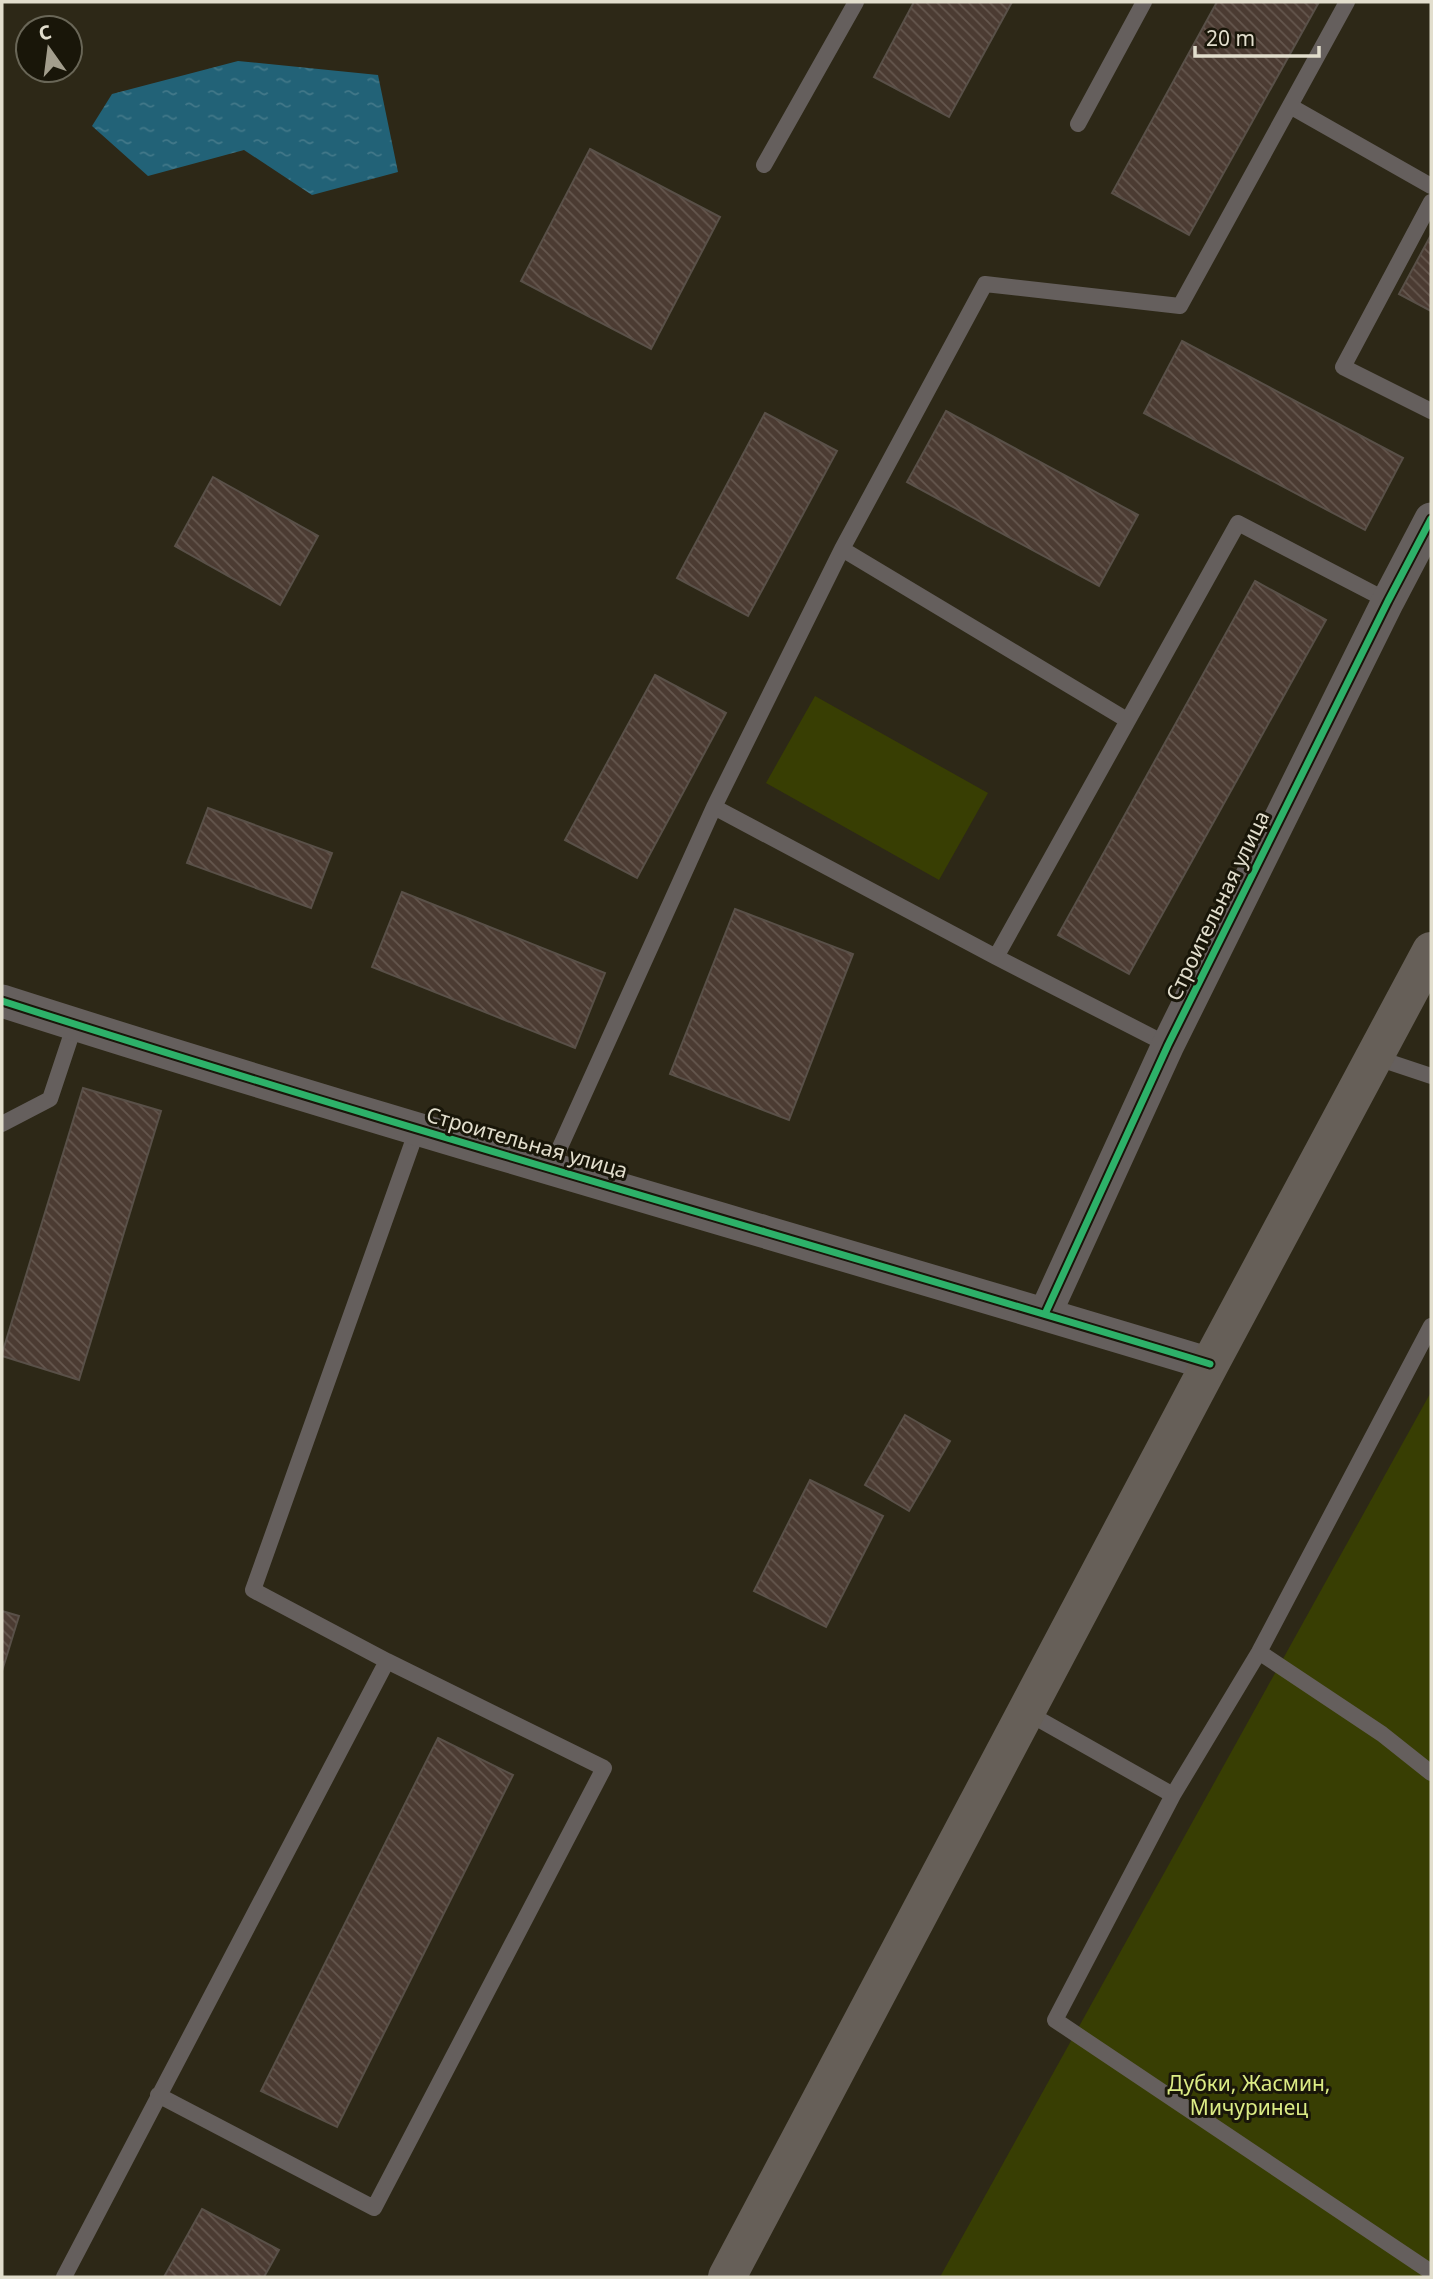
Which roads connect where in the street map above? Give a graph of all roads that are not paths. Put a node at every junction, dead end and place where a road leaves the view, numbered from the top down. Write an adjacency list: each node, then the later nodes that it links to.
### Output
1 (856, 2): 6 (lane)
2 (1144, 2): 5 (lane)
3 (1347, 2): 4 (lane)
4 (1290, 106): 7 (lane); 11 (lane)
5 (1077, 124)
6 (764, 165)
7 (1431, 186)
8 (1431, 202): 9 (lane)
9 (1431, 411)
10 (1431, 519): 12 (street, Строительная улица)
11 (842, 549): 13 (lane); 14 (lane)
12 (1388, 601): 13 (lane); 19 (street, Строительная улица)
13 (1127, 720): 16 (lane)
14 (714, 807): 16 (lane); 24 (lane)
15 (1431, 951): 20 (main road)
16 (996, 957): 19 (lane)
17 (2, 1001): 18 (street, Строительная улица)
18 (75, 1024): 22 (lane); 23 (street, Строительная улица)
19 (1168, 1045): 25 (street, Строительная улица)
20 (1374, 1057): 21 (lane); 27 (main road)
21 (1431, 1076)
22 (2, 1124)
23 (417, 1130): 24 (street, Строительная улица); 29 (lane)
24 (551, 1167): 25 (street, Строительная улица)
25 (1045, 1314): 27 (street, Строительная улица)
26 (1431, 1326): 28 (lane)
27 (1210, 1364): 30 (main road)
28 (1259, 1652): 31 (lane); 32 (lane)
29 (387, 1661): 33 (lane); 33 (lane)
30 (1025, 1711): 32 (lane); 36 (main road)
31 (1431, 1773)
32 (1173, 1795): 34 (lane)
33 (158, 2095): 35 (lane)
34 (1431, 2272)
35 (64, 2277)
36 (727, 2277)

